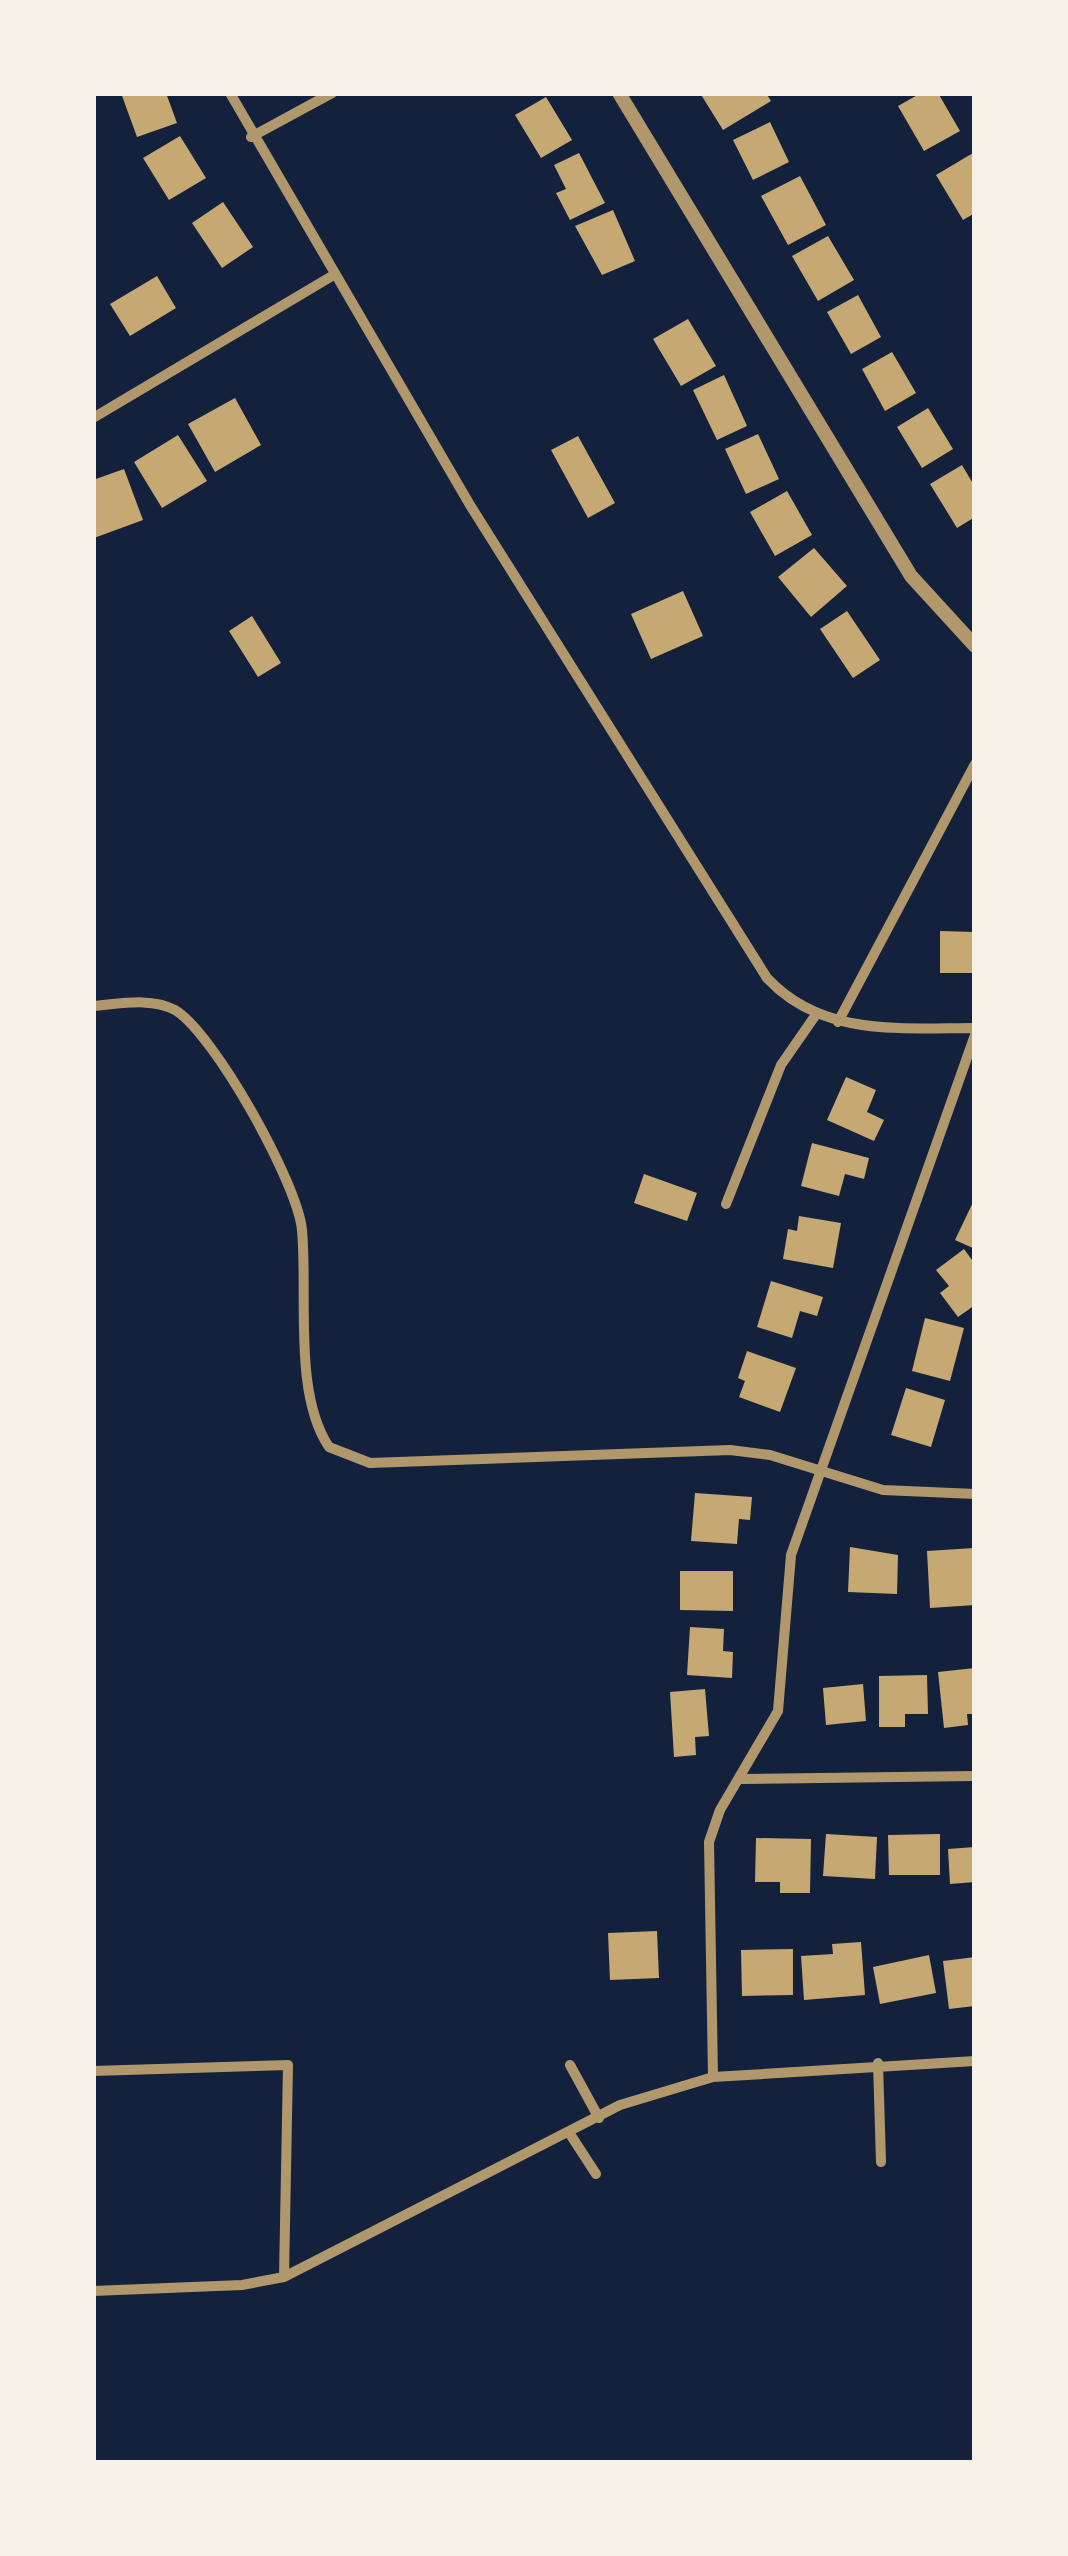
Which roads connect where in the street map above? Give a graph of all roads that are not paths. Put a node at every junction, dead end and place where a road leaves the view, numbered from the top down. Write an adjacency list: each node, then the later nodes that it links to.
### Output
1 (230, 93): 4 (street)
2 (332, 93): 4 (street)
3 (619, 93): 7 (street)
4 (251, 137): 5 (street)
5 (332, 276): 6 (street); 10 (street)
6 (93, 418)
7 (975, 646)
8 (975, 764): 11 (street)
9 (93, 1006): 14 (street)
10 (815, 1016): 11 (street); 13 (street)
11 (838, 1022): 12 (street)
12 (975, 1032): 14 (street)
13 (726, 1204)
14 (820, 1472): 15 (street); 17 (street)
15 (975, 1494)
16 (975, 1776): 17 (street)
17 (740, 1779): 22 (street)
18 (975, 2061): 19 (street)
19 (878, 2063): 22 (street); 25 (street)
20 (570, 2066): 23 (street)
21 (93, 2071): 27 (street)
22 (713, 2077): 23 (street)
23 (599, 2118): 24 (street)
24 (570, 2134): 26 (street); 27 (street)
25 (881, 2162)
26 (596, 2174)
27 (284, 2277): 28 (street)
28 (93, 2290)

